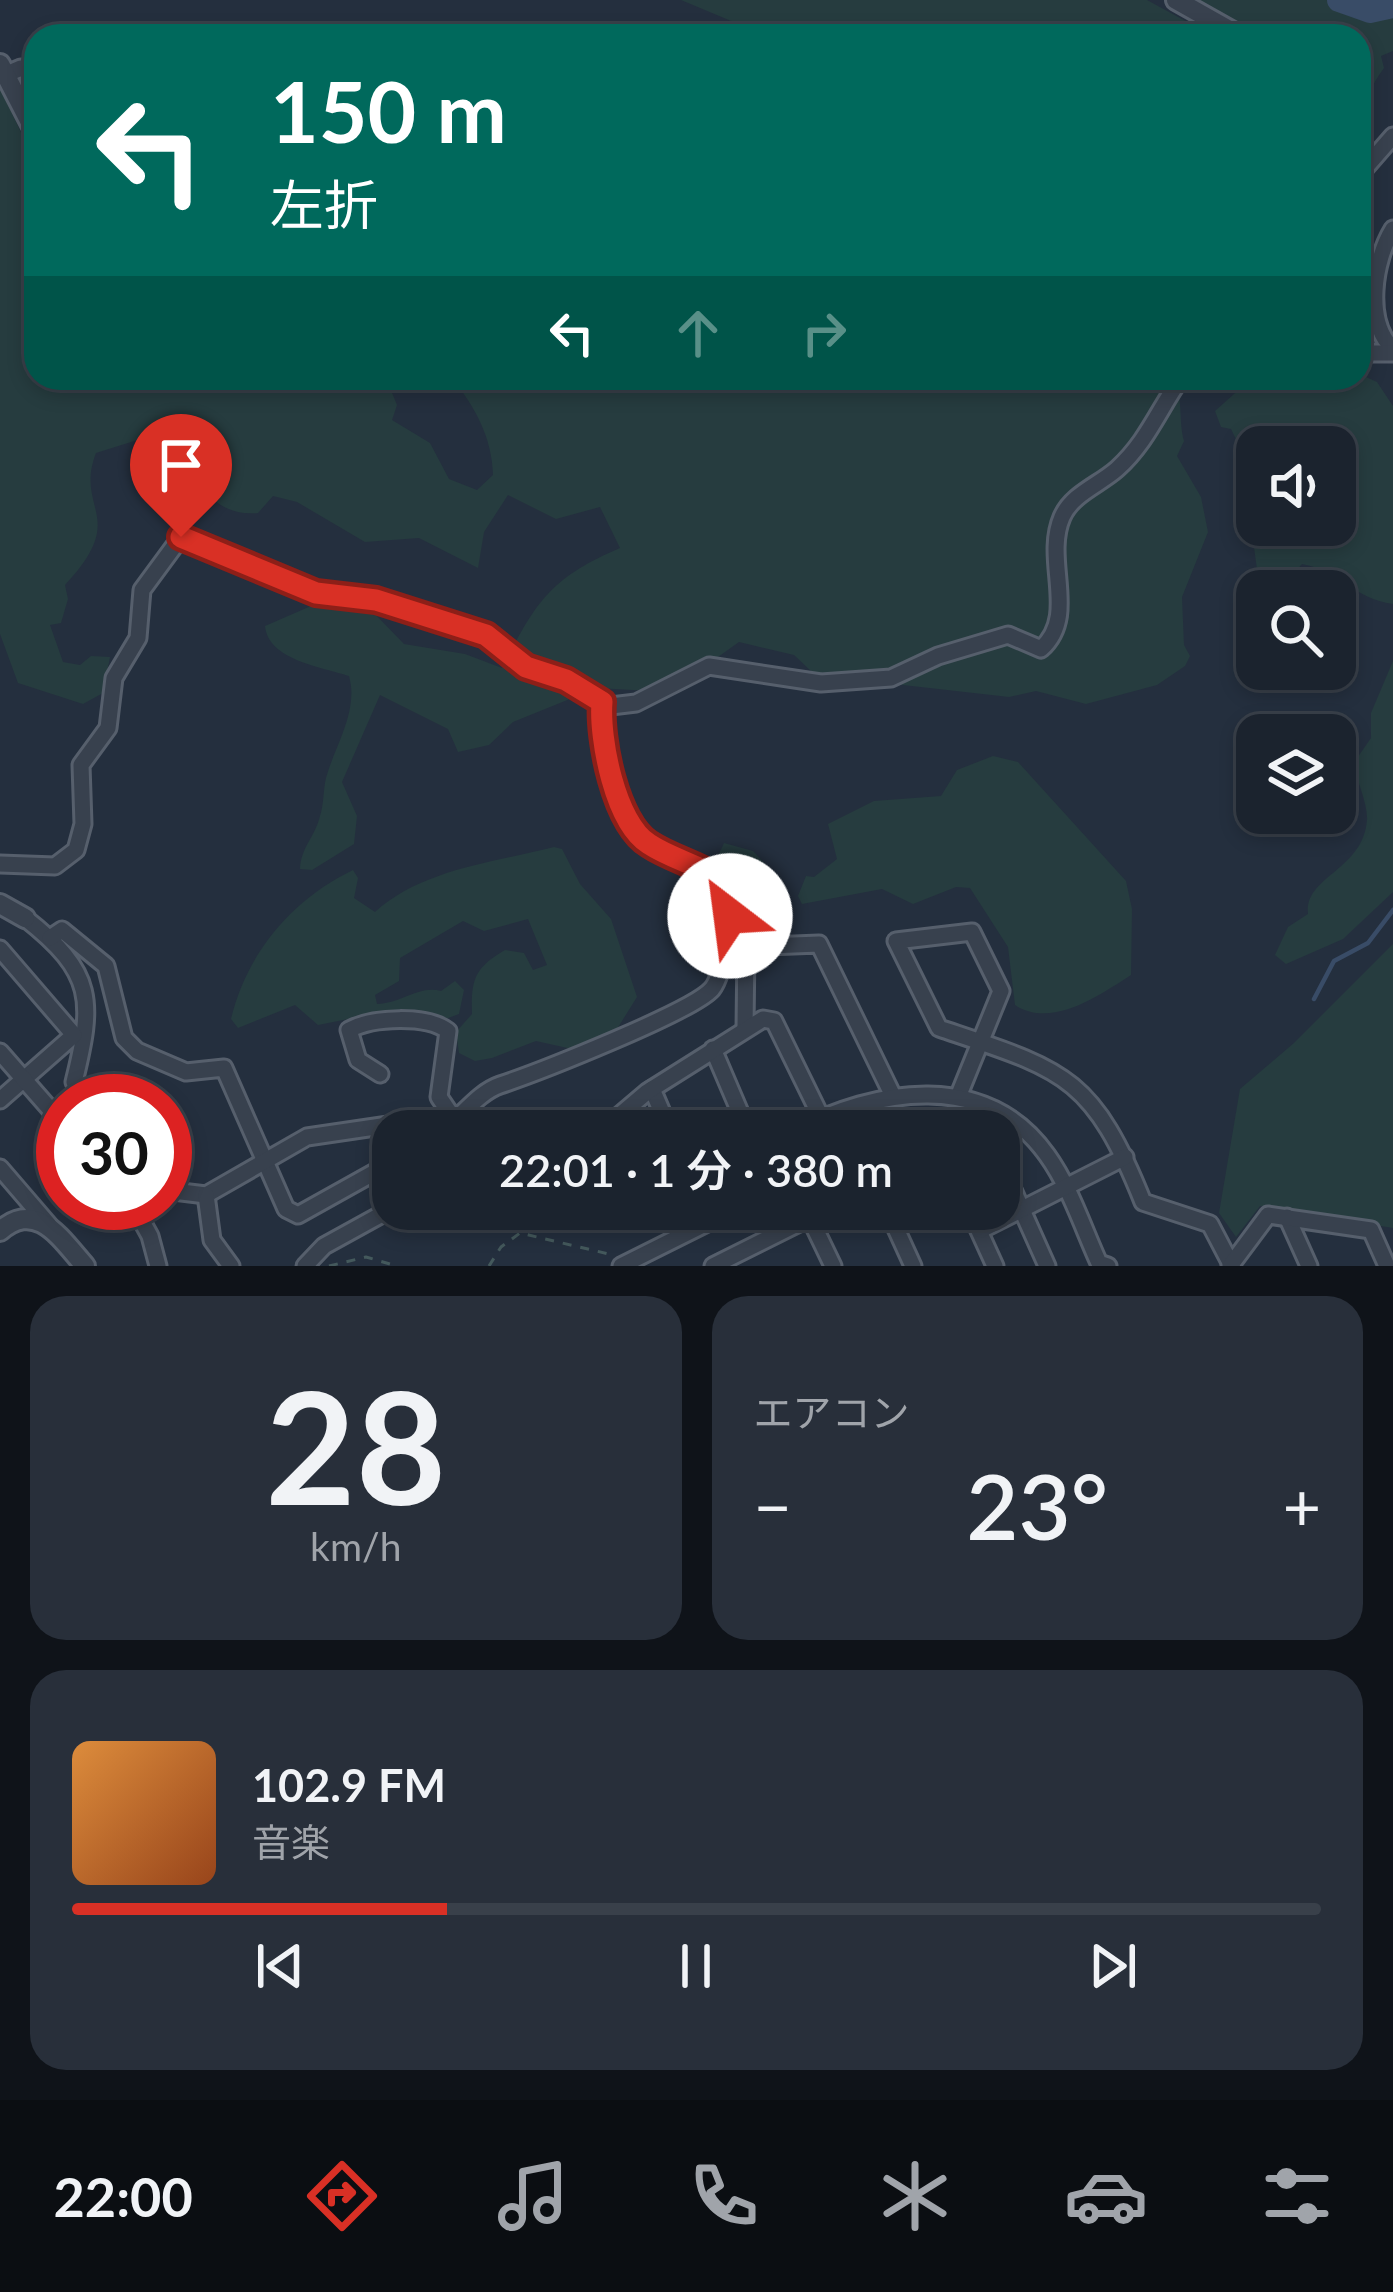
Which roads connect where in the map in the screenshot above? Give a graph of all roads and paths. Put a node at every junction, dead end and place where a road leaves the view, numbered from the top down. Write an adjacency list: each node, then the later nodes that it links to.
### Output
1 (1176, 0): 2 (street)
2 (1219, 24)
3 (4, 69): 4 (street)
4 (24, 110)
5 (1393, 136): 6 (street)
6 (1371, 161)
7 (1393, 229): 8 (street)
8 (1393, 351)
9 (1175, 390): 10 (street)
10 (602, 702): 11 (street); 29 (street)
11 (0, 864)
12 (0, 904): 13 (street)
13 (25, 918): 14 (street)
14 (50, 938): 20 (street); 37 (street)
15 (0, 949): 22 (street)
16 (745, 1029): 18 (street); 25 (street); 33 (street)
17 (981, 1041): 17 (street); 26 (street); 36 (street)
18 (713, 1049): 23 (street); 32 (street)
19 (0, 1052): 22 (street)
20 (76, 1074)
21 (380, 1074): 28 (street)
22 (24, 1079): 24 (street); 27 (street)
23 (652, 1089): 30 (street); 31 (street)
24 (36, 1093)
25 (892, 1094): 26 (street); 34 (street)
26 (958, 1097): 40 (street)
27 (0, 1100)
28 (445, 1110)
29 (472, 1110)
30 (627, 1110)
31 (661, 1110)
32 (739, 1110)
33 (818, 1110)
34 (843, 1110)
35 (372, 1126): 37 (street)
36 (1125, 1157): 40 (street); 60 (street)
37 (264, 1163): 39 (street); 42 (street)
38 (0, 1168): 43 (street)
39 (372, 1174)
40 (1065, 1188): 46 (street); 73 (street)
41 (192, 1194): 42 (street)
42 (206, 1196): 63 (street)
43 (31, 1204): 45 (street); 50 (street)
44 (1020, 1207): 46 (street)
45 (36, 1210)
46 (1022, 1210): 72 (street)
47 (1286, 1217): 60 (street); 74 (street); 75 (street)
48 (36, 1219): 50 (street)
49 (372, 1220): 64 (street)
50 (4, 1228)
51 (54, 1230): 61 (street)
52 (147, 1230): 62 (street)
53 (689, 1230): 59 (street)
54 (786, 1230): 58 (street)
55 (816, 1230): 69 (street)
56 (897, 1230): 70 (street)
57 (981, 1230): 71 (street)
58 (750, 1258): 68 (street)
59 (620, 1261): 67 (path)
60 (1231, 1265)
61 (85, 1266)
62 (158, 1266)
63 (231, 1266)
64 (305, 1266)
65 (328, 1266): 66 (path)
66 (397, 1266)
67 (489, 1266)
68 (713, 1266)
69 (833, 1266)
70 (913, 1266)
71 (995, 1266)
72 (1047, 1266)
73 (1108, 1266)
74 (1309, 1266)
75 (1387, 1266)

